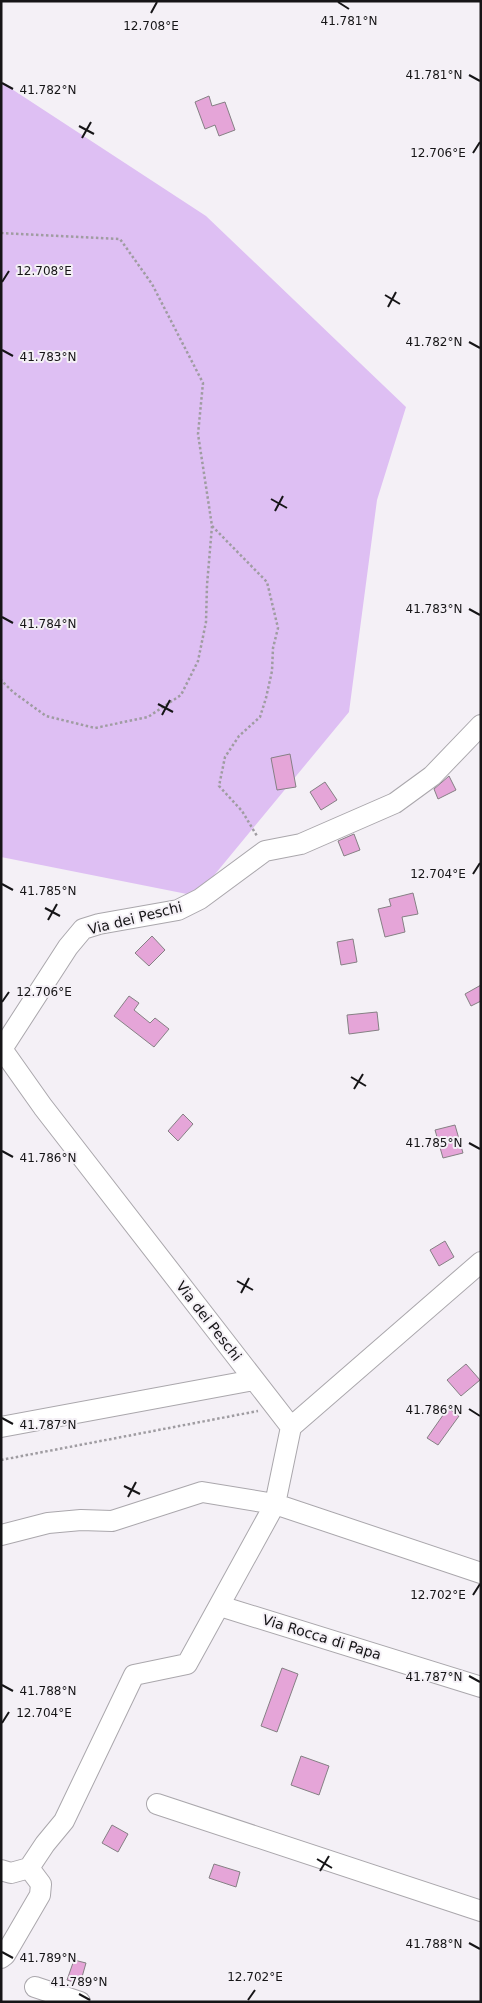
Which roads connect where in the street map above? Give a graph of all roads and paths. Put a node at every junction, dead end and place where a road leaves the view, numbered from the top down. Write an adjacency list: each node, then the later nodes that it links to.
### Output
1 (1, 233): 2 (path)
2 (212, 526): 3 (path); 5 (path)
3 (1, 680)
4 (481, 725): 5 (street, Via dei Peschi)
5 (265, 851): 7 (street, Via dei Peschi)
6 (481, 1262): 10 (street)
7 (254, 1380): 8 (street, Via dei Peschi); 9 (street)
8 (276, 1408): 10 (street, Via dei Peschi); 11 (path)
9 (1, 1427)
10 (291, 1427): 12 (street)
11 (1, 1460)
12 (275, 1504): 13 (street); 14 (street); 15 (street)
13 (1, 1534)
14 (481, 1573)
15 (220, 1606): 16 (street, Via Rocca di Papa); 18 (street)
16 (481, 1687)
17 (157, 1804): 20 (street)
18 (28, 1868): 19 (street); 21 (street)
19 (1, 1870)
20 (481, 1911)
21 (1, 1958)
22 (35, 1987): 23 (street)
23 (80, 2002)

